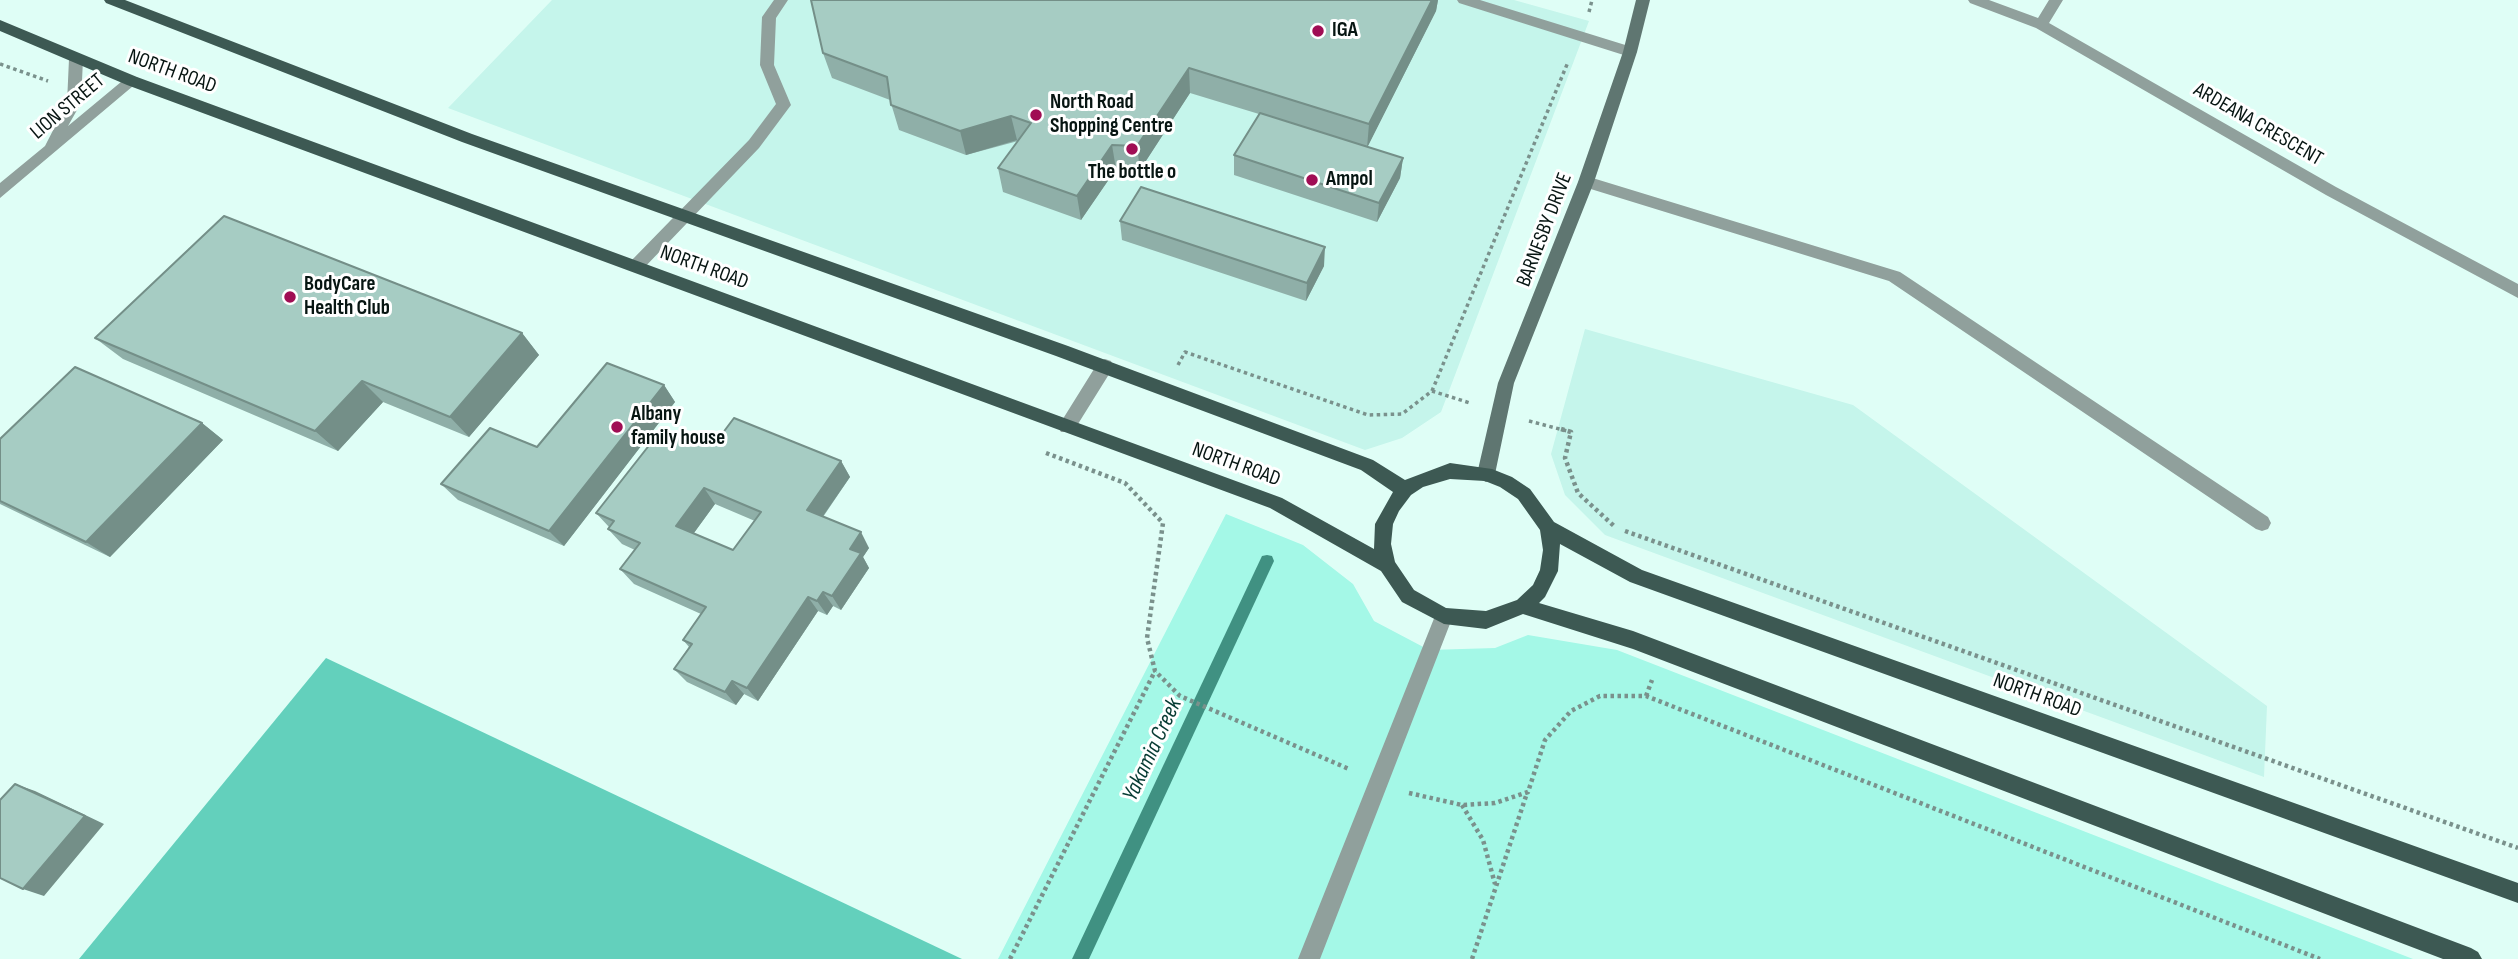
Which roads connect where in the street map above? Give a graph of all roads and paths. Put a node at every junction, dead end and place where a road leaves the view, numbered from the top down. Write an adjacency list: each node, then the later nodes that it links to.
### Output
1 (111, 0): 19 (main road, NORTH ROAD)
2 (781, 0): 19 (street)
3 (1464, 0): 10 (street)
4 (1592, 0): 10 (path)
5 (1643, 0): 11 (street, BARNESBY DRIVE)
6 (1975, 0): 9 (street, ARDEANA CRESCENT)
7 (2056, 0): 9 (street)
8 (0, 25): 12 (main road, NORTH ROAD)
9 (2041, 25): 21 (street, ARDEANA CRESCENT)
10 (1580, 34): 11 (street); 24 (path)
11 (1630, 52): 17 (street, BARNESBY DRIVE)
12 (76, 59): 14 (main road, NORTH ROAD); 15 (street)
13 (0, 64): 15 (path)
14 (132, 81): 16 (street, LION STREET); 20 (main road, NORTH ROAD)
15 (76, 91): 16 (street)
16 (46, 153): 18 (street, LION STREET)
17 (1586, 183): 25 (street, BARNESBY DRIVE); 32 (street)
18 (0, 192)
19 (685, 216): 20 (street); 22 (main road, NORTH ROAD)
20 (636, 266): 26 (main road, NORTH ROAD)
21 (2518, 292)
22 (1105, 366): 23 (main road, NORTH ROAD); 26 (street)
23 (1165, 389): 24 (path); 31 (main road, NORTH ROAD)
24 (1432, 391): 25 (path)
25 (1500, 413): 29 (street, BARNESBY DRIVE); 41 (path)
26 (1067, 427): 28 (main road, NORTH ROAD)
27 (1034, 449): 30 (path)
28 (1129, 450): 30 (path); 34 (main road, NORTH ROAD)
29 (1486, 474): 31 (main road); 33 (main road)
30 (1112, 478): 37 (path)
31 (1405, 491): 34 (main road)
32 (2262, 523)
33 (1548, 528): 35 (main road); 43 (main road, NORTH ROAD)
34 (1387, 565): 36 (main road)
35 (1522, 606): 36 (main road); 48 (main road)
36 (1444, 616): 38 (street)
37 (1154, 671): 38 (path); 44 (path)
38 (1378, 782): 40 (path); 45 (street)
39 (1528, 792): 40 (path); 42 (path); 47 (path)
40 (1462, 805): 42 (path)
41 (2518, 848)
42 (1496, 886): 46 (path)
43 (2518, 893)
44 (1010, 959)
45 (1309, 959)
46 (1472, 959)
47 (2320, 959)
48 (2471, 959)

